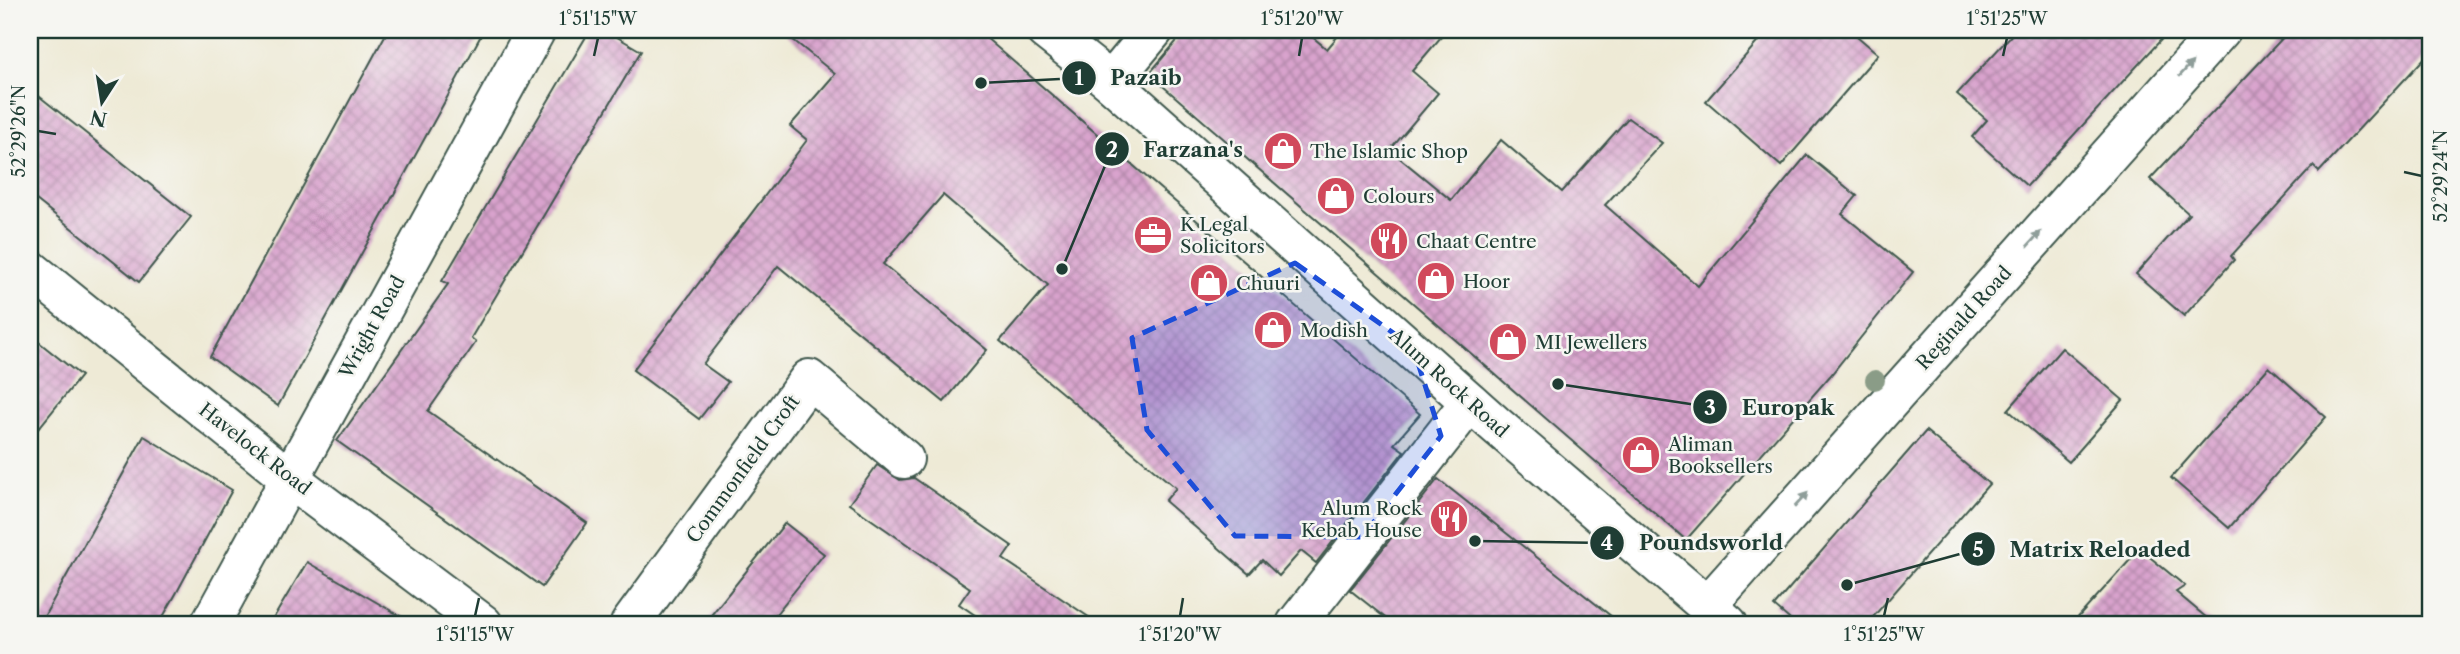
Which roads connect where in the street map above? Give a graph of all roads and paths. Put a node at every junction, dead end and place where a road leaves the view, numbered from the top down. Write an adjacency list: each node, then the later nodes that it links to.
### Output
1 (536, 30): 9 (street, Wright Road)
2 (1045, 30): 5 (street, Alum Rock Road)
3 (1154, 30): 5 (street)
4 (2221, 30): 10 (street, Reginald Road, one-way to 4)
5 (1111, 82): 7 (street, Alum Rock Road)
6 (30, 269): 9 (street, Havelock Road)
7 (1470, 402): 10 (street, Alum Rock Road); 14 (street)
8 (904, 459): 13 (street, Commonfield Croft)
9 (289, 478): 11 (street, Wright Road); 12 (street, Havelock Road)
10 (1718, 615)
11 (210, 624)
12 (483, 624)
13 (629, 624)
14 (1296, 624)

